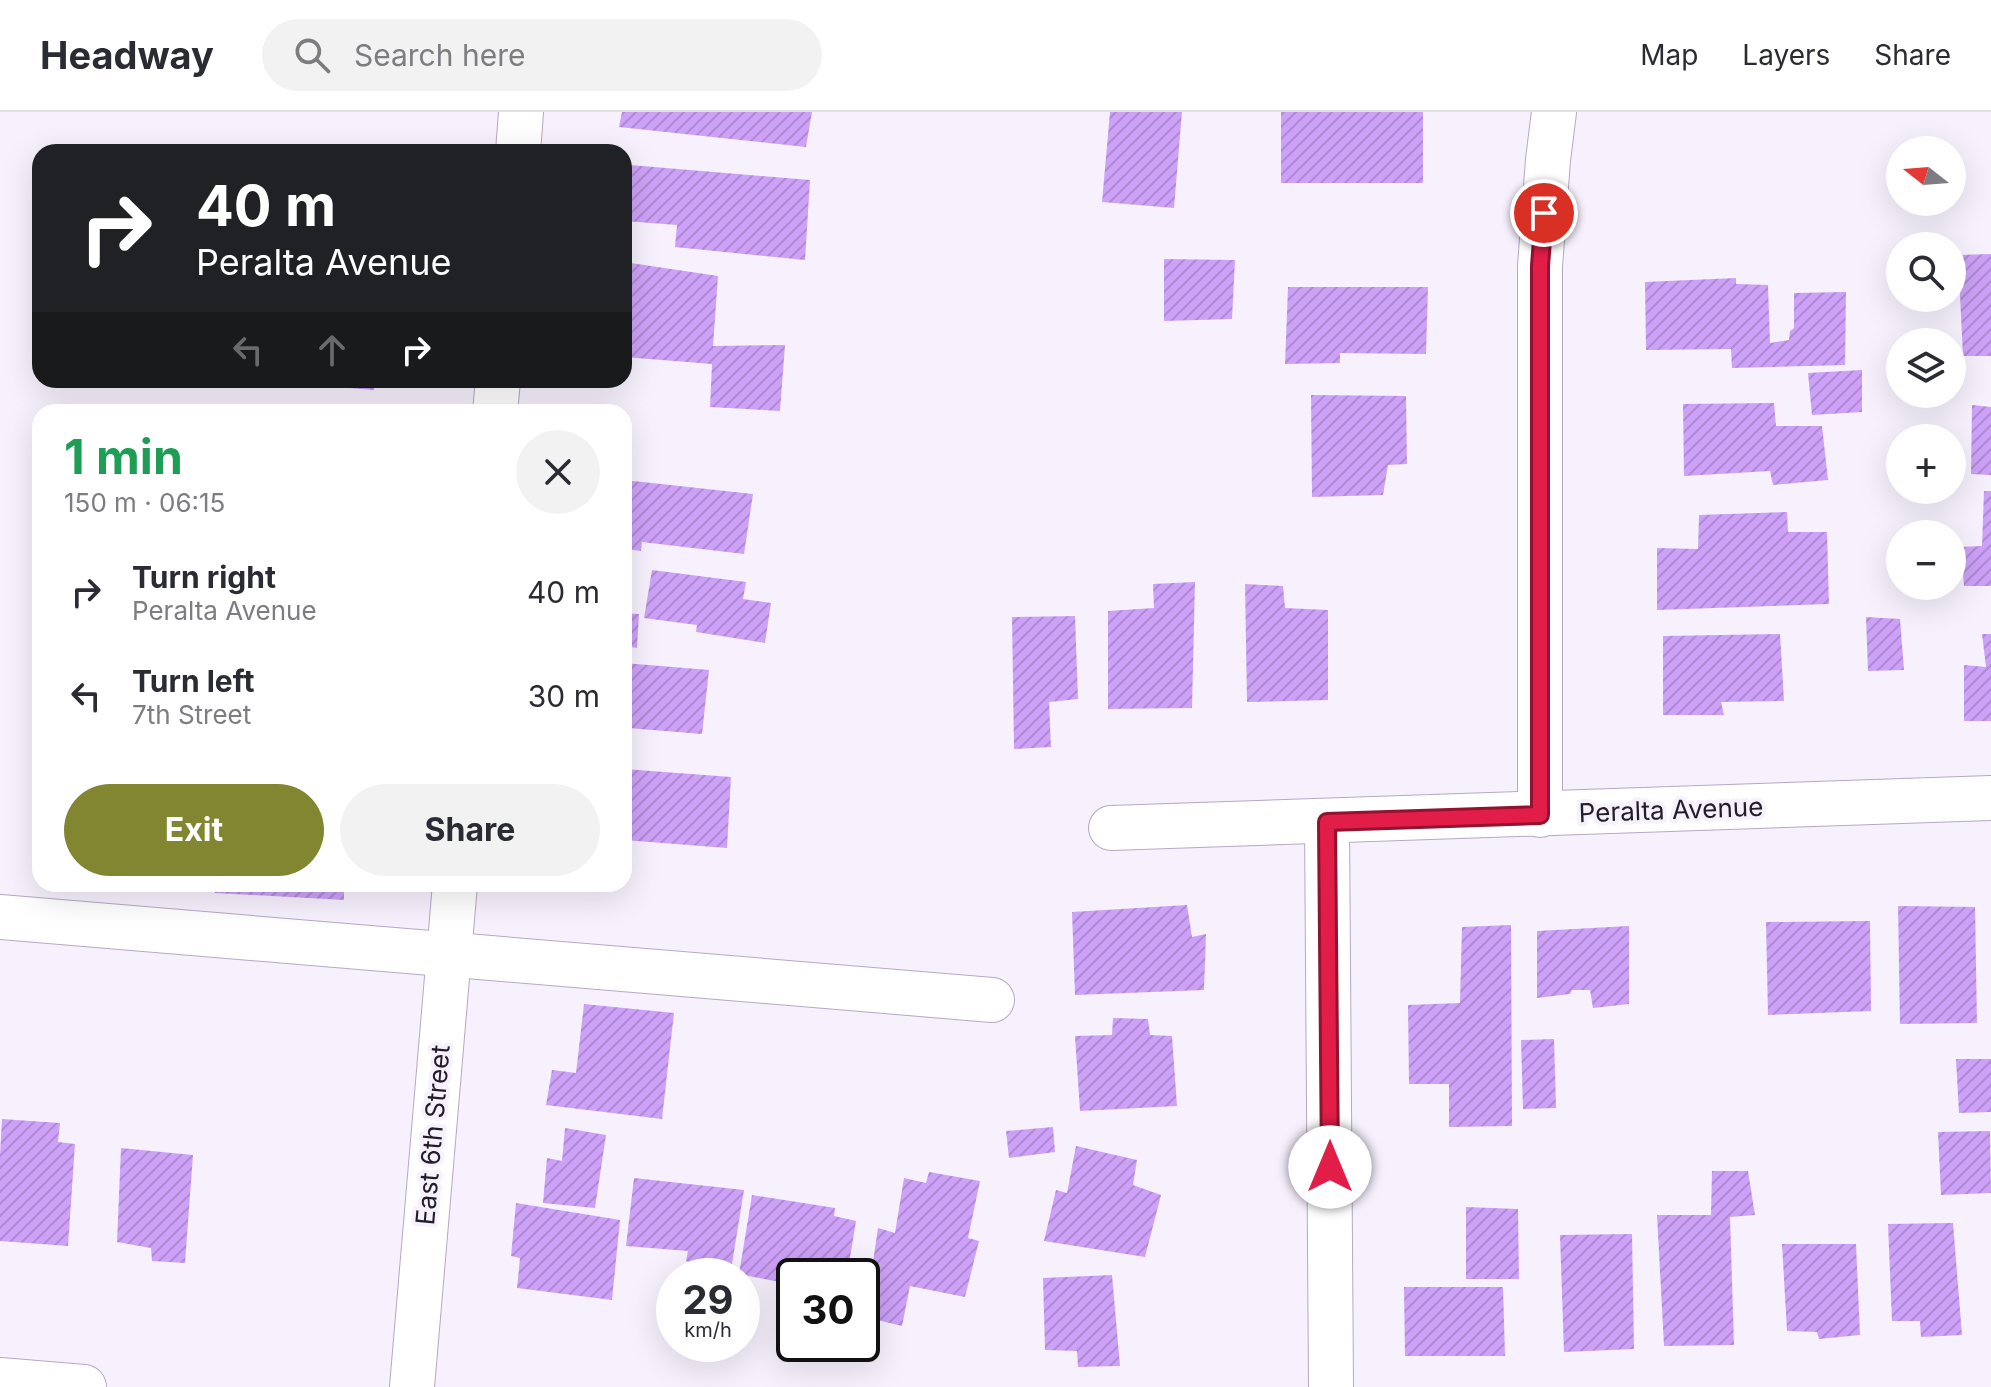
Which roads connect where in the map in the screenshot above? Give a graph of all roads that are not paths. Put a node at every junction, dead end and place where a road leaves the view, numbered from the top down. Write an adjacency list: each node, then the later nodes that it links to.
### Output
1 (521, 112): 3 (street)
2 (1554, 112): 5 (street)
3 (519, 144)
4 (1991, 798): 5 (street, Peralta Avenue)
5 (1540, 815): 6 (street, Peralta Avenue)
6 (1327, 822): 7 (street, Peralta Avenue); 15 (street)
7 (1111, 828)
8 (454, 892): 10 (street, East 6th Street)
9 (0, 917): 10 (street)
10 (449, 954): 11 (street); 14 (street, East 6th Street)
11 (992, 1000)
12 (0, 1380): 13 (street)
13 (84, 1387)
14 (412, 1387)
15 (1331, 1387)

